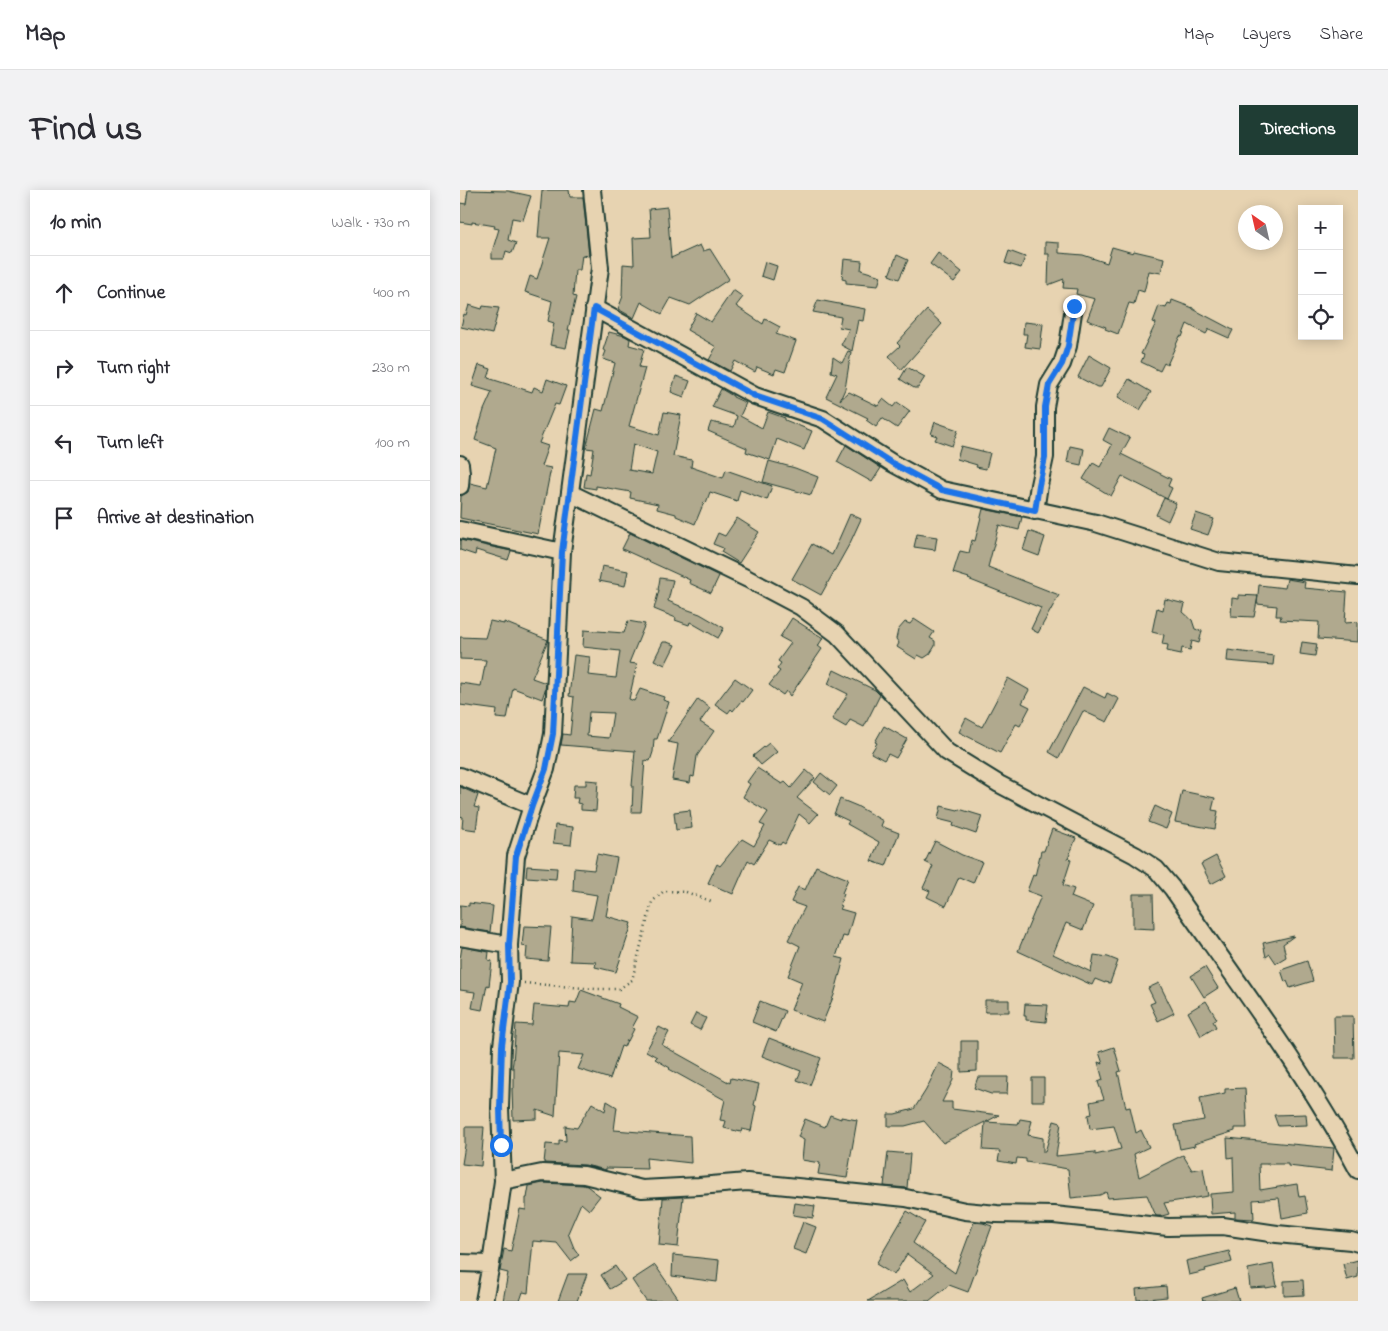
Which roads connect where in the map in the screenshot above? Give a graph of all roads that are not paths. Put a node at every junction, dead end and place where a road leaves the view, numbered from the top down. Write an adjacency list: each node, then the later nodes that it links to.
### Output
1 (592, 190): 3 (street)
2 (1074, 306): 7 (street)
3 (594, 308): 6 (street); 7 (street)
4 (460, 464): 5 (street)
5 (460, 486)
6 (570, 492): 9 (street); 15 (street)
7 (1035, 511): 10 (street)
8 (460, 530): 9 (street)
9 (562, 552): 12 (street)
10 (1358, 576)
11 (460, 776): 12 (street)
12 (532, 806): 14 (street)
13 (460, 937): 14 (street)
14 (509, 945): 16 (street)
15 (1358, 1170)
16 (503, 1181): 17 (street); 19 (street)
17 (1358, 1243)
18 (460, 1263): 19 (street)
19 (491, 1264): 20 (street)
20 (484, 1301)

